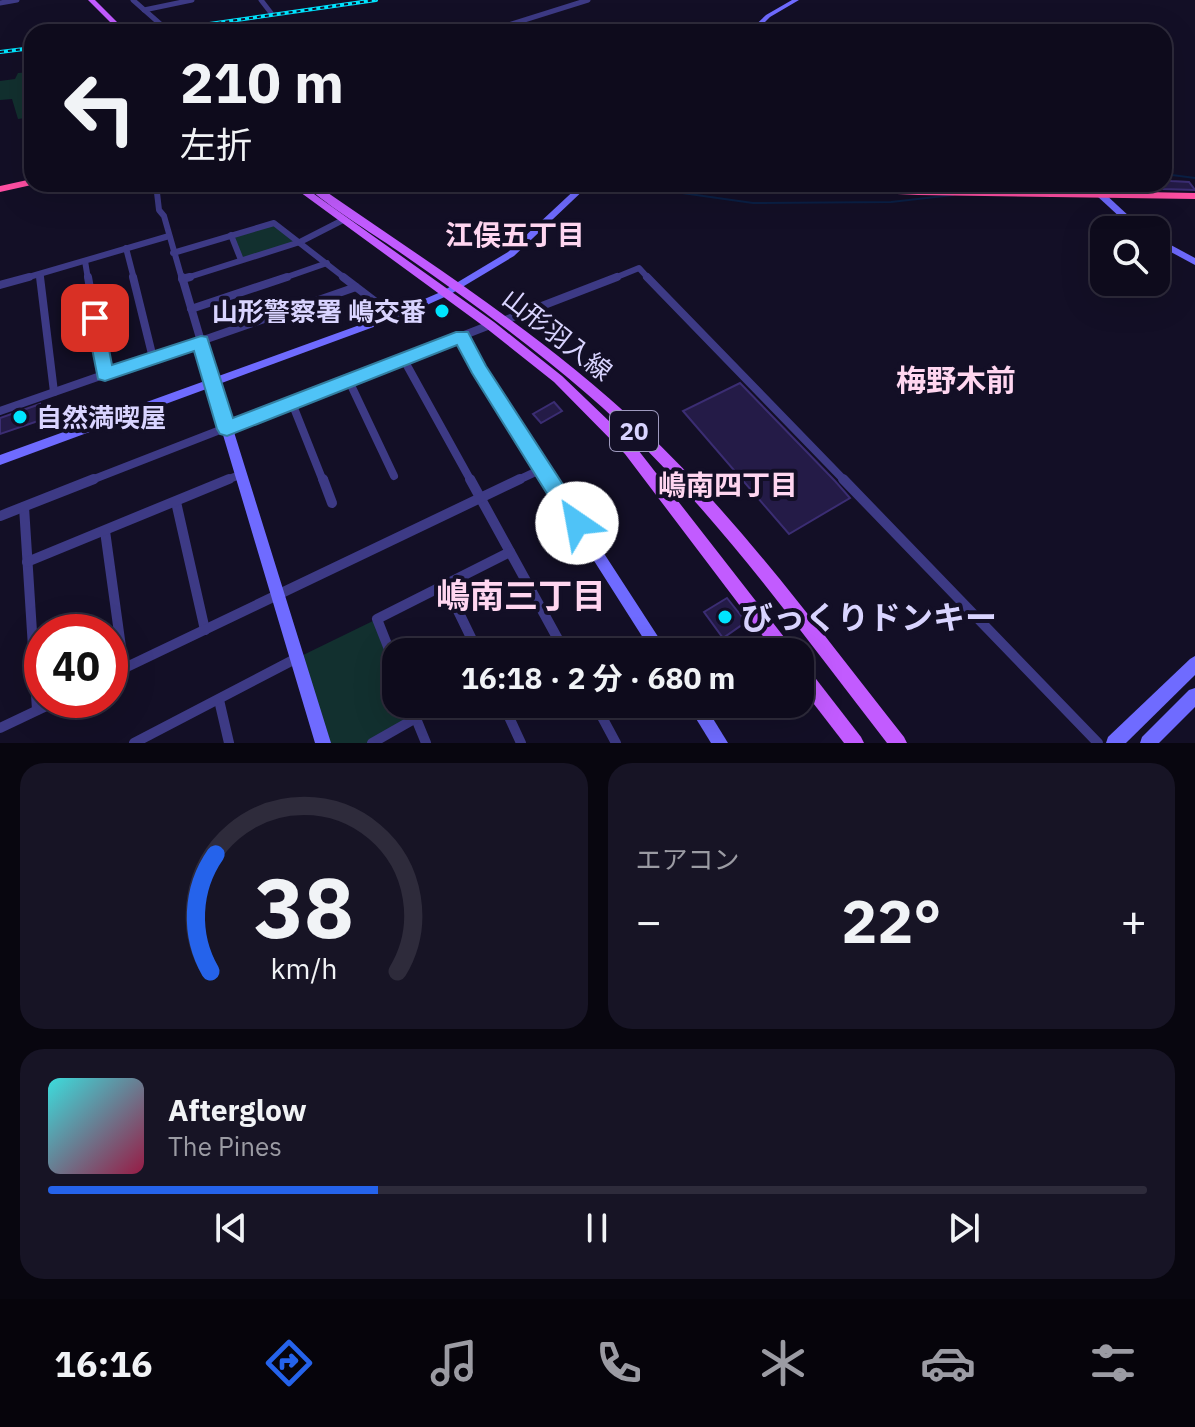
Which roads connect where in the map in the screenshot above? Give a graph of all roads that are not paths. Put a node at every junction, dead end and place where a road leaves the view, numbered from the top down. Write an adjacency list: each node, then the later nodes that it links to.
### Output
1 (17, 0): 9 (street)
2 (91, 0): 12 (main road)
3 (97, 0): 13 (main road)
4 (133, 0): 10 (street)
5 (192, 0): 10 (street)
6 (261, 0): 11 (street)
7 (588, 0): 15 (street)
8 (796, 0): 16 (street)
9 (0, 3)
10 (144, 10): 14 (street)
11 (271, 13)
12 (116, 24)
13 (122, 24)
14 (160, 24)
15 (512, 24)
16 (760, 24)
17 (24, 184): 18 (highway)
18 (0, 189)
19 (157, 192): 29 (street)
20 (305, 192): 27 (main road, 山形羽入線 / 20)
21 (320, 192): 42 (main road, 山形羽入線 / 20)
22 (578, 192): 42 (street)
23 (1100, 192): 26 (street)
24 (1139, 192): 25 (highway)
25 (1195, 196)
26 (1125, 216)
27 (343, 220): 30 (street); 42 (main road, 山形羽入線 / 20)
28 (231, 235): 30 (street); 33 (street); 34 (street)
29 (169, 236): 31 (street); 33 (street)
30 (300, 242): 34 (street); 37 (street)
31 (126, 248): 35 (street); 48 (street)
32 (1170, 248): 36 (street)
33 (173, 253): 39 (street)
34 (241, 260): 39 (street)
35 (85, 261): 38 (street); 50 (street)
36 (1195, 262)
37 (327, 263): 41 (street); 43 (street)
38 (40, 274): 40 (street); 53 (street)
39 (182, 279): 43 (street)
40 (0, 285)
41 (356, 287): 44 (street); 47 (street)
42 (451, 291): 44 (street); 45 (main road, 山形羽入線 / 20)
43 (191, 309): 47 (street)
44 (394, 316): 52 (street)
45 (496, 323): 46 (street); 78 (main road, 山形羽入線 / 20); 100 (main road, 山形羽入線 / 20); 101 (street)
46 (462, 336): 49 (street); 58 (street)
47 (201, 342): 48 (street); 52 (street)
48 (153, 358): 50 (street)
49 (404, 360): 51 (street); 61 (street)
50 (105, 374): 53 (street)
51 (349, 381): 54 (street); 60 (street)
52 (213, 382): 56 (street); 57 (street)
53 (54, 392): 55 (street)
54 (292, 403): 56 (street); 63 (street)
55 (0, 411)
56 (227, 429): 59 (street); 64 (street)
57 (0, 460)
58 (542, 469): 61 (street); 77 (street)
59 (242, 474): 62 (street); 70 (street)
60 (394, 476)
61 (480, 499): 67 (street); 70 (street)
62 (176, 502): 66 (street); 73 (street)
63 (332, 503)
64 (24, 507): 65 (street); 68 (street)
65 (0, 516)
66 (105, 531): 68 (street); 72 (street)
67 (510, 552): 69 (street); 76 (street)
68 (27, 562): 71 (street)
69 (445, 584): 74 (street); 75 (street)
70 (279, 596): 73 (street); 79 (street)
71 (31, 614)
72 (116, 614)
73 (205, 630): 81 (street)
74 (385, 638)
75 (471, 638)
76 (557, 638)
77 (652, 638)
78 (774, 638)
79 (297, 658): 84 (street); 93 (street)
80 (1195, 664): 102 (street)
81 (128, 667)
82 (814, 690): 99 (main road)
83 (1195, 696): 103 (street)
84 (219, 700): 91 (street); 92 (street)
85 (24, 716): 90 (street)
86 (416, 718): 94 (street); 95 (street)
87 (509, 718): 96 (street)
88 (603, 718): 97 (street)
89 (704, 718): 98 (street)
90 (0, 728)
91 (134, 743)
92 (229, 743)
93 (323, 743)
94 (372, 743)
95 (426, 743)
96 (521, 743)
97 (616, 743)
98 (720, 743)
99 (855, 743)
100 (898, 743)
101 (1098, 743)
102 (1114, 743)
103 (1148, 743)

